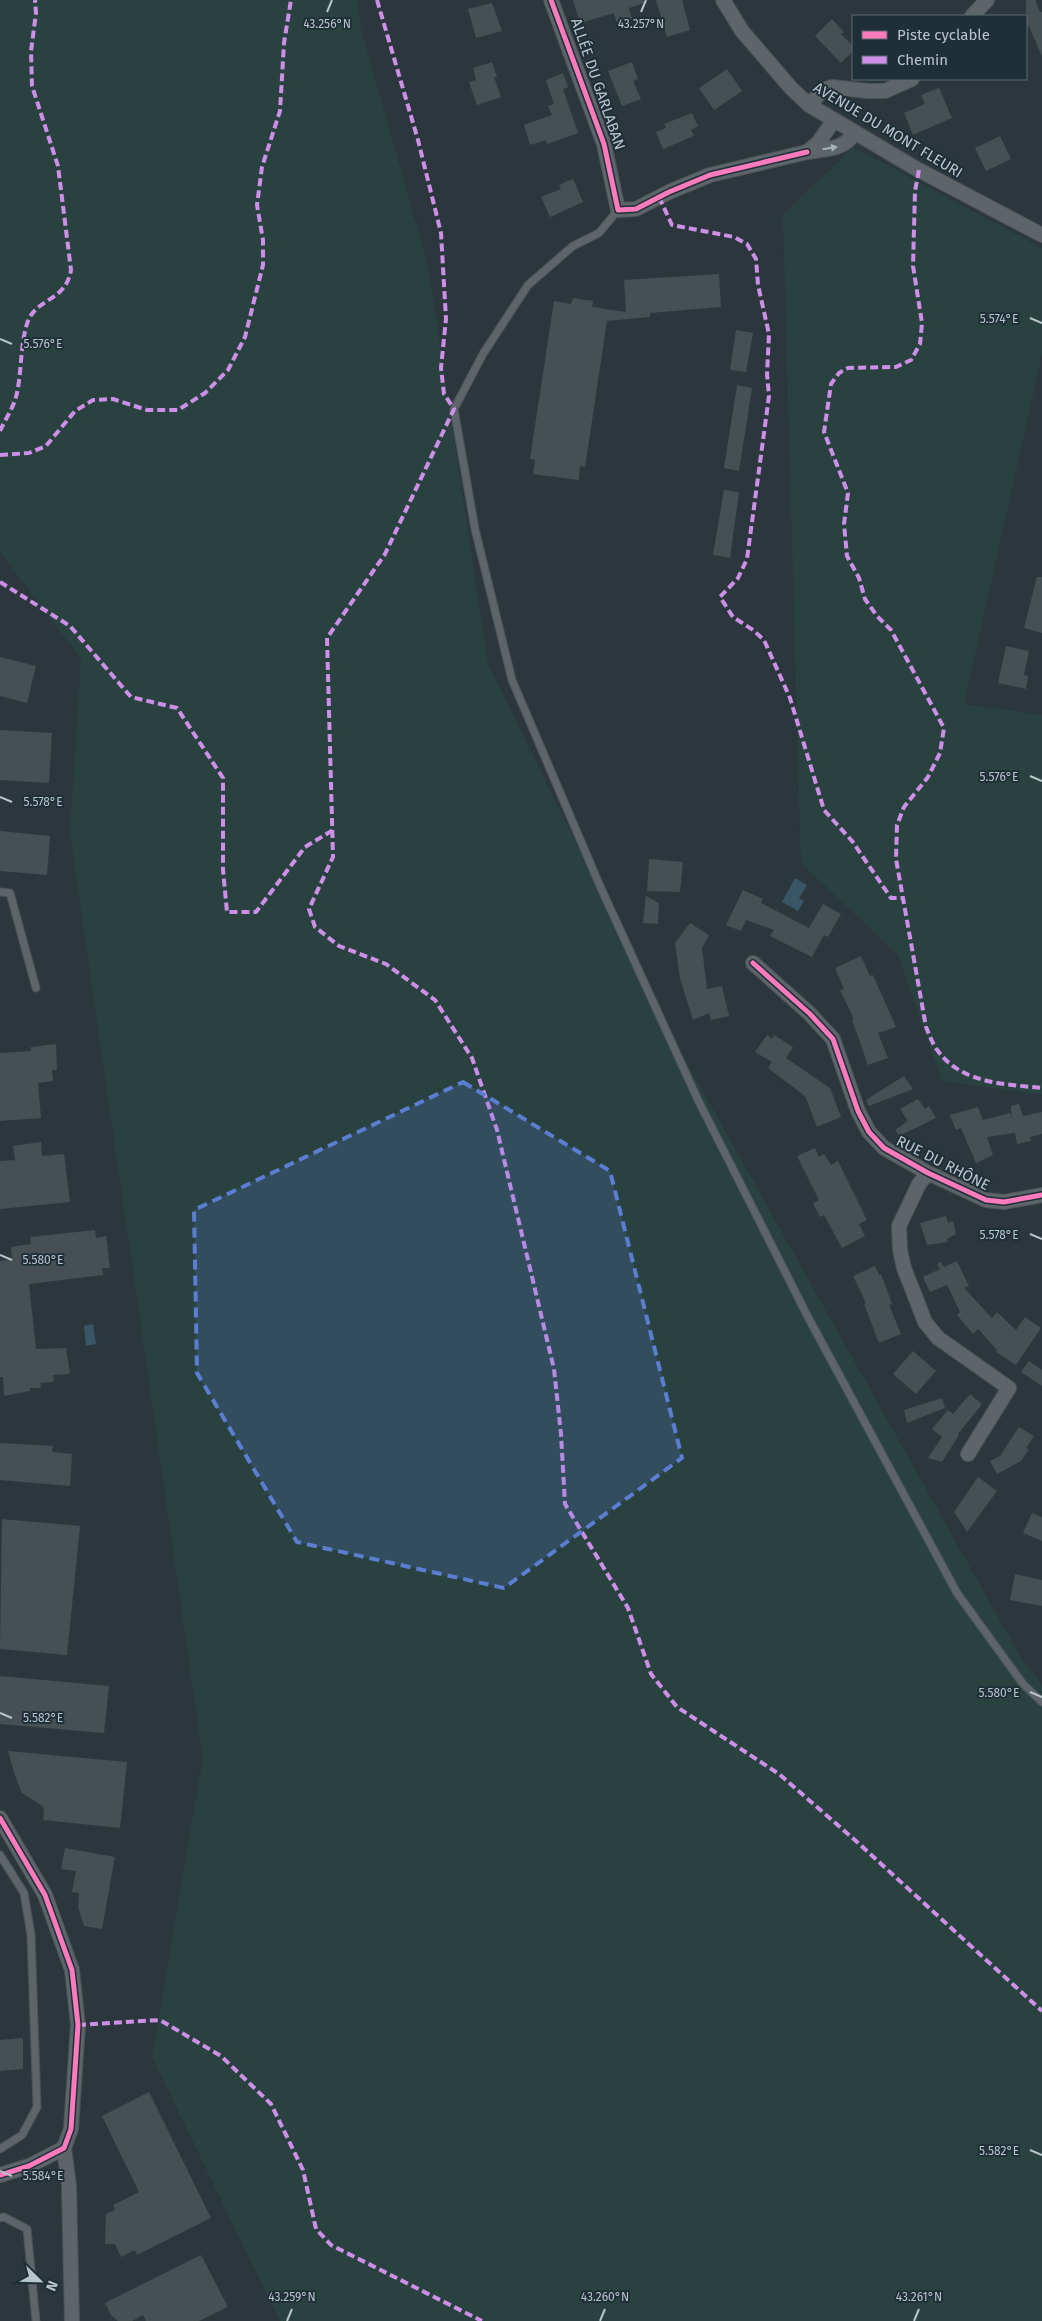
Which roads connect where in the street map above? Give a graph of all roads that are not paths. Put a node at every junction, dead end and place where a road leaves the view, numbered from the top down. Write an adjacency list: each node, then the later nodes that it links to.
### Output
1 (551, 0): 10 (street, ALLÉE DU GARLABAN)
2 (723, 0): 6 (street, AVENUE DU MONT FLEURI)
3 (986, 0): 4 (street)
4 (973, 15)
5 (910, 80): 6 (street)
6 (809, 105): 7 (street, AVENUE DU MONT FLEURI)
7 (834, 120): 8 (street, AVENUE DU MONT FLEURI); 9 (street)
8 (855, 132): 9 (street, one-way to 8); 11 (street, AVENUE DU MONT FLEURI)
9 (807, 152): 10 (street)
10 (618, 210): 18 (lane)
11 (1042, 235)
12 (0, 892): 14 (lane)
13 (753, 963): 15 (street, RUE DU RHÔNE)
14 (36, 988)
15 (928, 1173): 16 (street, RUE DU RHÔNE); 17 (street)
16 (1042, 1195)
17 (968, 1454)
18 (1042, 1702)
19 (0, 1818): 21 (street)
20 (0, 1855): 22 (lane)
21 (64, 2148): 23 (street); 26 (street)
22 (0, 2149)
23 (0, 2176)
24 (0, 2218): 25 (lane)
25 (36, 2321)
26 (72, 2321)

